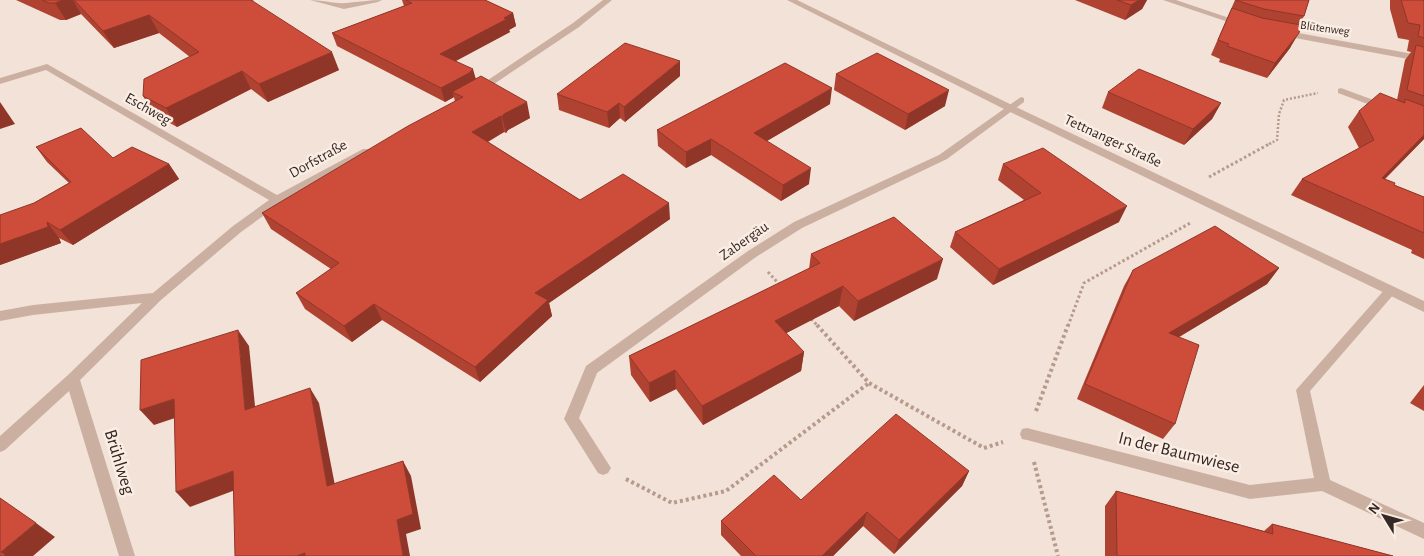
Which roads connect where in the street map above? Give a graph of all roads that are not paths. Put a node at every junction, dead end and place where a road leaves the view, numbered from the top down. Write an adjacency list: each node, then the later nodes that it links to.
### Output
1 (314, 0): 2 (street)
2 (378, 0)
3 (608, 0): 13 (street)
4 (791, 0): 15 (street, Tettnanger Straße)
5 (1166, 0): 7 (street)
6 (1206, 0): 7 (street)
7 (1203, 10): 8 (street)
8 (1253, 27)
9 (1271, 31): 10 (street, Blütenweg)
10 (1424, 59)
11 (0, 81): 18 (street, Eschweg)
12 (1342, 91): 16 (street)
13 (468, 96)
14 (1021, 100): 15 (street, Zabergäu)
15 (1010, 108): 19 (street, Tettnanger Straße); 26 (street, Zabergäu)
16 (1397, 112)
17 (381, 143): 18 (street, Dorfstraße)
18 (277, 200): 20 (street, Dorfstraße)
19 (1390, 290): 21 (street, Tettnanger Straße); 27 (street)
20 (156, 297): 22 (street); 23 (street, Dorfstraße)
21 (1424, 307)
22 (0, 316)
23 (73, 379): 25 (street, Dorfstraße); 29 (street, Brühlweg)
24 (1027, 434): 27 (street, In der Baumwiese)
25 (0, 445)
26 (603, 468)
27 (1323, 484): 28 (street)
28 (1424, 531)
29 (127, 556)

